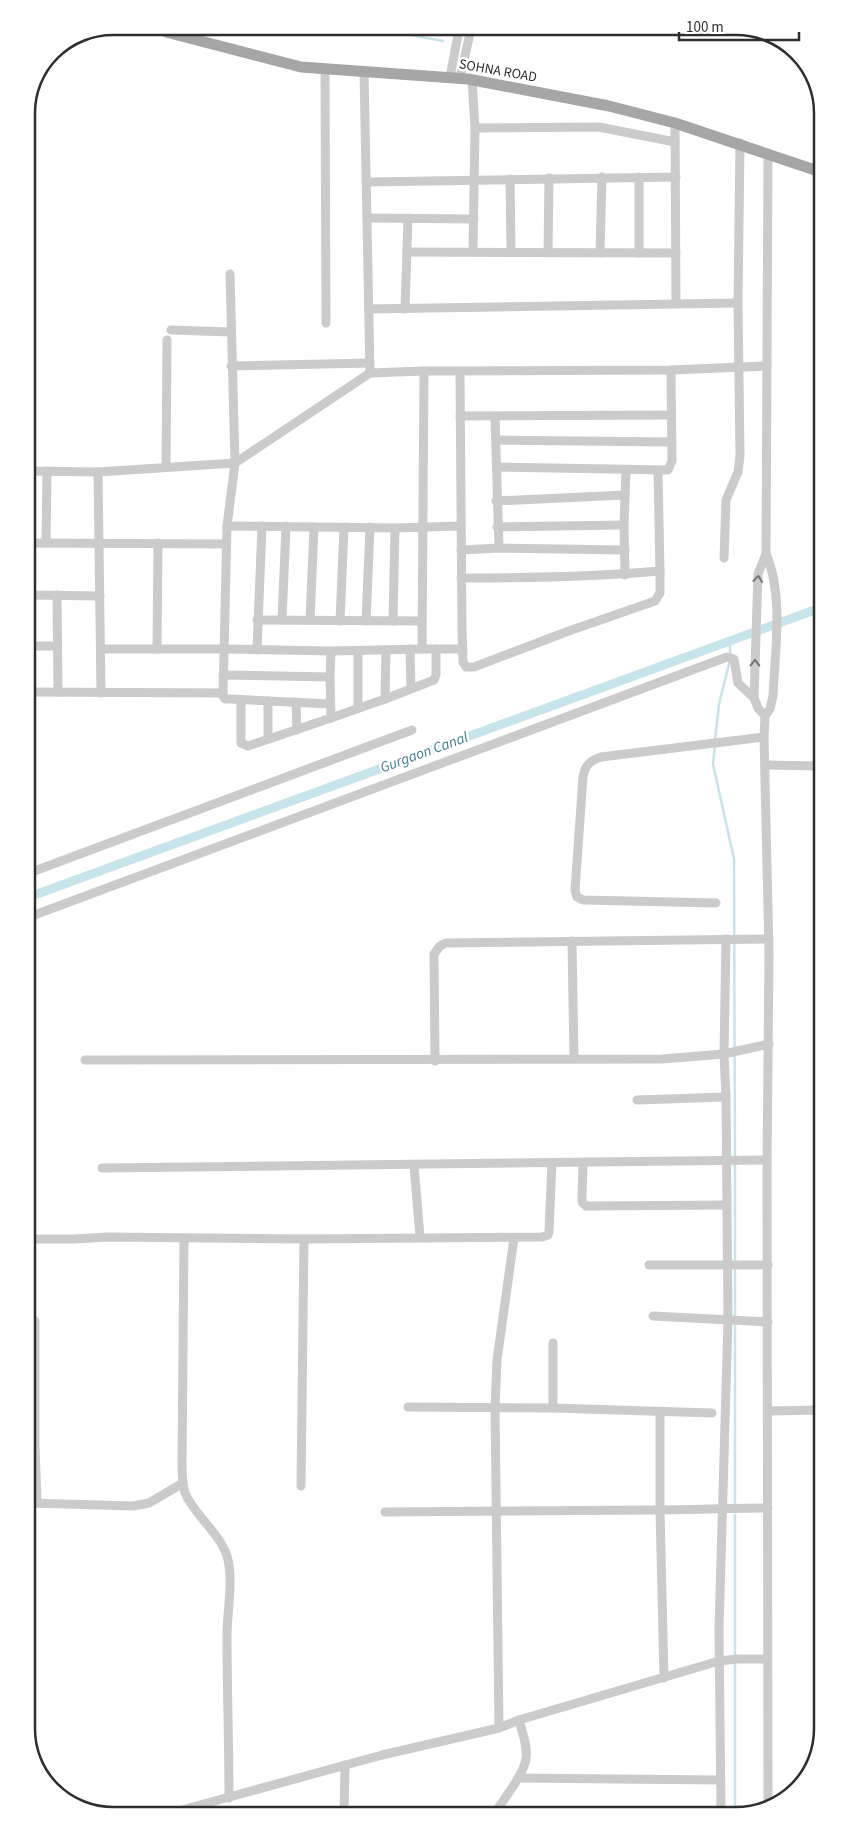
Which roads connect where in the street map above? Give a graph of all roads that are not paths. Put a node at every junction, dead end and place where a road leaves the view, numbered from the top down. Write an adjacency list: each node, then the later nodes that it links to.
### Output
1 (458, 35): 4 (street)
2 (470, 35): 5 (street)
3 (204, 36): 6 (main road, SOHNA ROAD)
4 (454, 52): 5 (street); 8 (street)
5 (465, 54): 8 (street)
6 (325, 69): 7 (main road, SOHNA ROAD); 37 (street)
7 (364, 71): 8 (main road, SOHNA ROAD); 21 (street)
8 (461, 78): 9 (main road, SOHNA ROAD); 10 (street)
9 (675, 122): 11 (street); 12 (main road, SOHNA ROAD)
10 (475, 128): 11 (street); 20 (street)
11 (675, 142): 17 (street)
12 (740, 144): 13 (main road, SOHNA ROAD); 34 (street)
13 (768, 154): 14 (main road, SOHNA ROAD); 43 (street)
14 (814, 170)
15 (602, 177): 16 (street); 18 (street); 29 (street)
16 (640, 177): 17 (street); 30 (street)
17 (676, 177): 31 (street)
18 (549, 178): 19 (street); 28 (street)
19 (510, 179): 20 (street); 26 (street)
20 (474, 180): 21 (street); 24 (street)
21 (366, 182): 22 (street)
22 (367, 218): 23 (street); 35 (street)
23 (408, 218): 24 (street); 27 (street)
24 (474, 219): 25 (street)
25 (473, 251): 26 (street); 27 (street)
26 (511, 251): 28 (street)
27 (407, 252): 36 (street)
28 (548, 252): 29 (street)
29 (600, 253): 30 (street)
30 (639, 253): 31 (street)
31 (676, 253): 33 (street)
32 (230, 274): 39 (street)
33 (676, 303): 34 (street); 36 (street)
34 (738, 303): 44 (street)
35 (369, 309): 36 (street); 41 (street)
36 (405, 309)
37 (326, 323)
38 (171, 330): 39 (street)
39 (231, 332): 42 (street)
40 (166, 340): 56 (street)
41 (370, 363): 42 (street); 48 (street)
42 (231, 366): 54 (street)
43 (767, 366): 44 (street); 83 (street)
44 (740, 368): 45 (street); 84 (street)
45 (671, 370): 47 (street); 49 (street)
46 (424, 371): 47 (street); 48 (street); 74 (street)
47 (460, 372): 50 (street)
48 (370, 373): 54 (street)
49 (671, 415): 51 (street); 53 (street)
50 (460, 416): 51 (street); 68 (street)
51 (495, 417): 52 (street)
52 (497, 440): 53 (street); 55 (street)
53 (671, 442): 59 (street)
54 (234, 464): 56 (street); 65 (street)
55 (496, 467): 57 (street); 63 (street)
56 (166, 468): 61 (street)
57 (626, 470): 59 (street); 62 (street)
58 (35, 471): 60 (street)
59 (658, 471): 85 (street)
60 (47, 472): 61 (street); 76 (street)
61 (98, 472): 77 (street)
62 (625, 494): 63 (street); 64 (street)
63 (496, 501): 72 (street)
64 (624, 525): 72 (street); 82 (street)
65 (227, 526): 66 (street); 79 (street)
66 (262, 526): 67 (street); 91 (street)
67 (286, 526): 69 (street); 92 (street)
68 (460, 526): 74 (street); 81 (street)
69 (314, 527): 70 (street); 93 (street)
70 (344, 527): 71 (street); 94 (street)
71 (370, 527): 73 (street); 95 (street)
72 (497, 527): 80 (street)
73 (394, 528): 74 (street); 96 (street)
74 (422, 528): 97 (street)
75 (35, 543): 76 (street)
76 (46, 543): 77 (street)
77 (99, 543): 78 (street); 90 (street)
78 (158, 543): 79 (street); 101 (street)
79 (226, 544): 102 (street)
80 (498, 548): 81 (street); 82 (street)
81 (461, 550): 87 (street)
82 (625, 550): 86 (street)
83 (766, 554): 118 (street, one-way to 83); 125 (street)
84 (724, 558)
85 (660, 571): 86 (street); 108 (street)
86 (625, 575): 87 (street)
87 (461, 578): 108 (street)
88 (35, 595): 89 (street)
89 (57, 595): 90 (street); 99 (street)
90 (100, 596): 100 (street)
91 (257, 620): 92 (street); 106 (street)
92 (282, 620): 93 (street)
93 (310, 620): 94 (street)
94 (340, 621): 95 (street)
95 (366, 621): 96 (street)
96 (393, 621): 97 (street)
97 (421, 621): 104 (street)
98 (35, 646): 99 (street)
99 (57, 646): 115 (street)
100 (101, 649): 101 (street); 116 (street)
101 (157, 649): 102 (street)
102 (225, 649): 106 (street); 111 (street)
103 (410, 649): 104 (street); 107 (street); 113 (street)
104 (422, 649): 105 (street)
105 (436, 649): 108 (street); 113 (street)
106 (257, 650): 110 (street)
107 (386, 650): 109 (street); 119 (street)
108 (463, 650)
109 (358, 651): 110 (street); 124 (street)
110 (331, 652): 112 (street)
111 (223, 675): 112 (street); 117 (street)
112 (330, 677): 123 (street)
113 (411, 689): 119 (street)
114 (35, 692): 115 (street)
115 (58, 692): 116 (street)
116 (101, 693): 117 (street)
117 (223, 693): 120 (street)
118 (754, 698): 125 (street); 135 (street)
119 (385, 699): 124 (street)
120 (241, 700): 121 (street); 130 (street)
121 (268, 701): 122 (street); 130 (street)
122 (296, 702): 123 (street); 127 (street)
123 (330, 704): 126 (street)
124 (358, 708): 126 (street)
125 (765, 716): 129 (street)
126 (331, 718): 127 (street)
127 (297, 730): 130 (street)
128 (412, 730): 133 (street)
129 (764, 738): 131 (street); 134 (street)
130 (268, 740)
131 (766, 766): 132 (street); 137 (street)
132 (814, 766)
133 (35, 869)
134 (716, 902)
135 (35, 915)
136 (733, 939): 137 (street); 138 (street); 140 (street)
137 (769, 939): 139 (street)
138 (572, 941): 141 (street); 143 (street)
139 (769, 1044): 140 (street); 146 (street)
140 (731, 1053): 141 (street); 144 (street)
141 (574, 1059): 143 (street)
142 (85, 1060): 143 (street)
143 (435, 1061)
144 (726, 1097): 145 (street); 147 (street)
145 (637, 1100)
146 (767, 1160): 147 (street); 160 (street)
147 (732, 1161): 149 (street); 152 (street)
148 (552, 1163): 149 (street); 150 (street); 155 (street)
149 (583, 1163): 152 (street)
150 (414, 1165): 151 (street); 153 (street)
151 (102, 1168)
152 (727, 1205): 159 (street)
153 (420, 1237): 155 (street); 157 (street)
154 (184, 1238): 156 (street); 157 (street); 172 (street)
155 (514, 1238): 166 (street)
156 (35, 1239)
157 (304, 1239): 173 (street)
158 (649, 1265): 159 (street)
159 (732, 1265): 160 (street); 162 (street)
160 (768, 1265): 163 (street)
161 (654, 1316): 162 (street)
162 (732, 1320): 163 (street); 175 (street)
163 (768, 1322): 169 (street)
164 (553, 1343): 167 (street)
165 (408, 1407): 166 (street)
166 (495, 1408): 167 (street); 179 (street)
167 (553, 1408): 170 (street)
168 (814, 1410): 169 (street)
169 (768, 1411): 176 (street)
170 (660, 1412): 171 (street); 177 (street)
171 (712, 1413)
172 (183, 1483): 174 (street); 188 (street)
173 (301, 1486)
174 (35, 1503)
175 (722, 1508): 176 (street); 177 (street); 181 (street)
176 (768, 1508): 180 (street)
177 (660, 1510): 179 (street); 182 (street)
178 (385, 1512): 179 (street)
179 (495, 1512): 184 (street)
180 (768, 1659): 181 (street); 189 (street)
181 (719, 1661): 182 (street); 187 (street)
182 (664, 1678): 183 (street)
183 (519, 1720): 184 (street); 186 (street)
184 (500, 1728): 185 (street)
185 (345, 1765): 188 (street); 191 (street)
186 (518, 1778): 187 (street); 192 (street)
187 (720, 1780): 193 (street)
188 (229, 1798): 190 (street)
189 (768, 1800)
190 (195, 1807)
191 (344, 1807)
192 (499, 1807)
193 (721, 1807)

